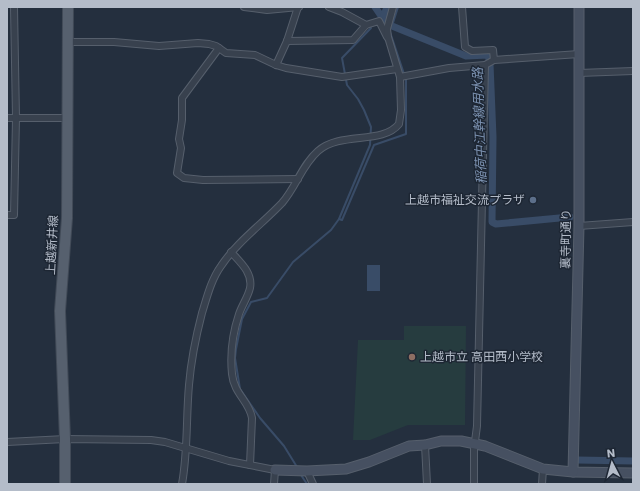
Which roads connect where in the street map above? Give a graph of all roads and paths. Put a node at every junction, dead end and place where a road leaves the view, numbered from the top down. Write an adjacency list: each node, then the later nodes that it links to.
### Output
1 (14, 7): 25 (street)
2 (68, 7): 14 (main road, 上越新井線)
3 (244, 7): 4 (street)
4 (298, 7): 12 (street)
5 (329, 7): 11 (street)
6 (393, 7): 9 (street)
7 (462, 7): 17 (street)
8 (579, 7): 16 (street, 裏寺町通り)
9 (391, 16): 10 (street); 13 (street)
10 (379, 21): 11 (street); 13 (street)
11 (366, 25): 12 (street)
12 (287, 40): 18 (street)
13 (389, 40): 20 (street)
14 (69, 42): 15 (street); 26 (main road, 上越新井線)
15 (219, 48): 18 (street); 27 (street)
16 (579, 54): 17 (street); 22 (street, 裏寺町通り)
17 (494, 60): 19 (street)
18 (276, 65): 20 (street)
19 (485, 65): 23 (street); 34 (street)
20 (397, 69): 23 (street)
21 (633, 71): 22 (street)
22 (580, 73): 30 (street, 裏寺町通り)
23 (400, 77): 27 (street)
24 (7, 118): 25 (street)
25 (16, 118): 26 (street); 28 (street)
26 (68, 118): 32 (main road, 上越新井線)
27 (298, 179): 31 (street)
28 (7, 215)
29 (633, 222): 30 (street)
30 (579, 226): 41 (street, 裏寺町通り)
31 (231, 252): 36 (street); 37 (street)
32 (65, 439): 33 (street); 36 (street); 43 (main road, 上越新井線)
33 (7, 442)
34 (476, 444): 35 (street); 38 (street); 48 (street)
35 (425, 446): 40 (street); 47 (street)
36 (186, 448): 37 (street); 44 (street)
37 (250, 465): 39 (street)
38 (544, 469): 41 (street); 49 (street)
39 (275, 470): 40 (street); 45 (street)
40 (307, 471): 46 (street)
41 (574, 472): 42 (street)
42 (633, 473)
43 (65, 484)
44 (182, 484)
45 (274, 484)
46 (313, 484)
47 (427, 484)
48 (474, 484)
49 (542, 484)

